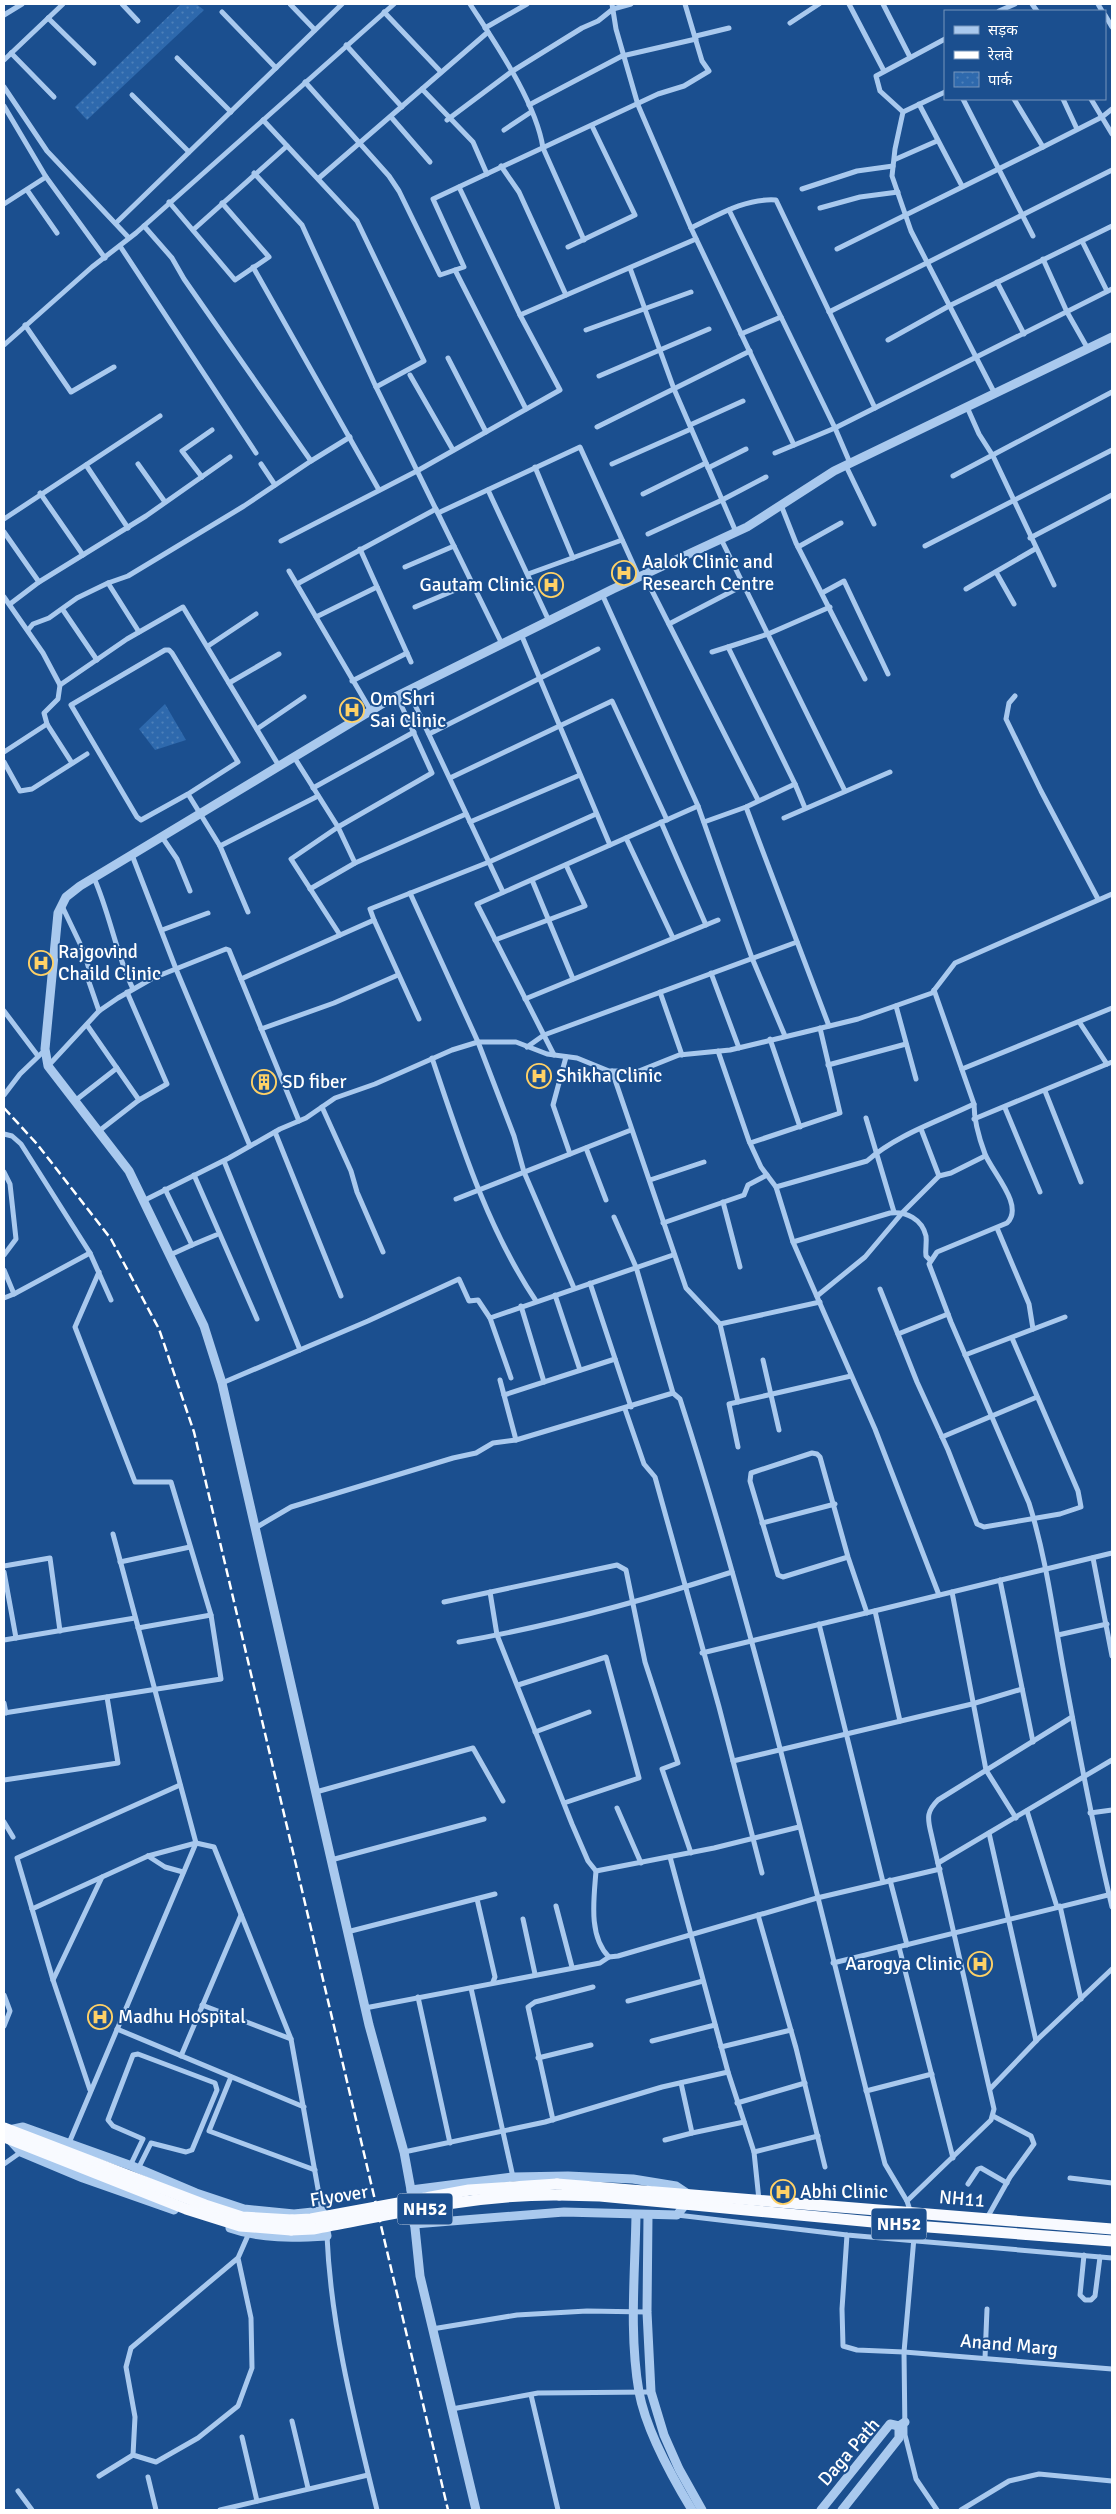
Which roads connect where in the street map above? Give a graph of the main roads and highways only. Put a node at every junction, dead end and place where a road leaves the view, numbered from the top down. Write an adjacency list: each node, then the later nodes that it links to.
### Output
1 (6, 2134): 2 (highway, Flyover / NH52, bridge)
2 (687, 2200): 3 (highway, NH11 / NH52); 4 (highway, NH52)
3 (1112, 2229)
4 (1112, 2241)

